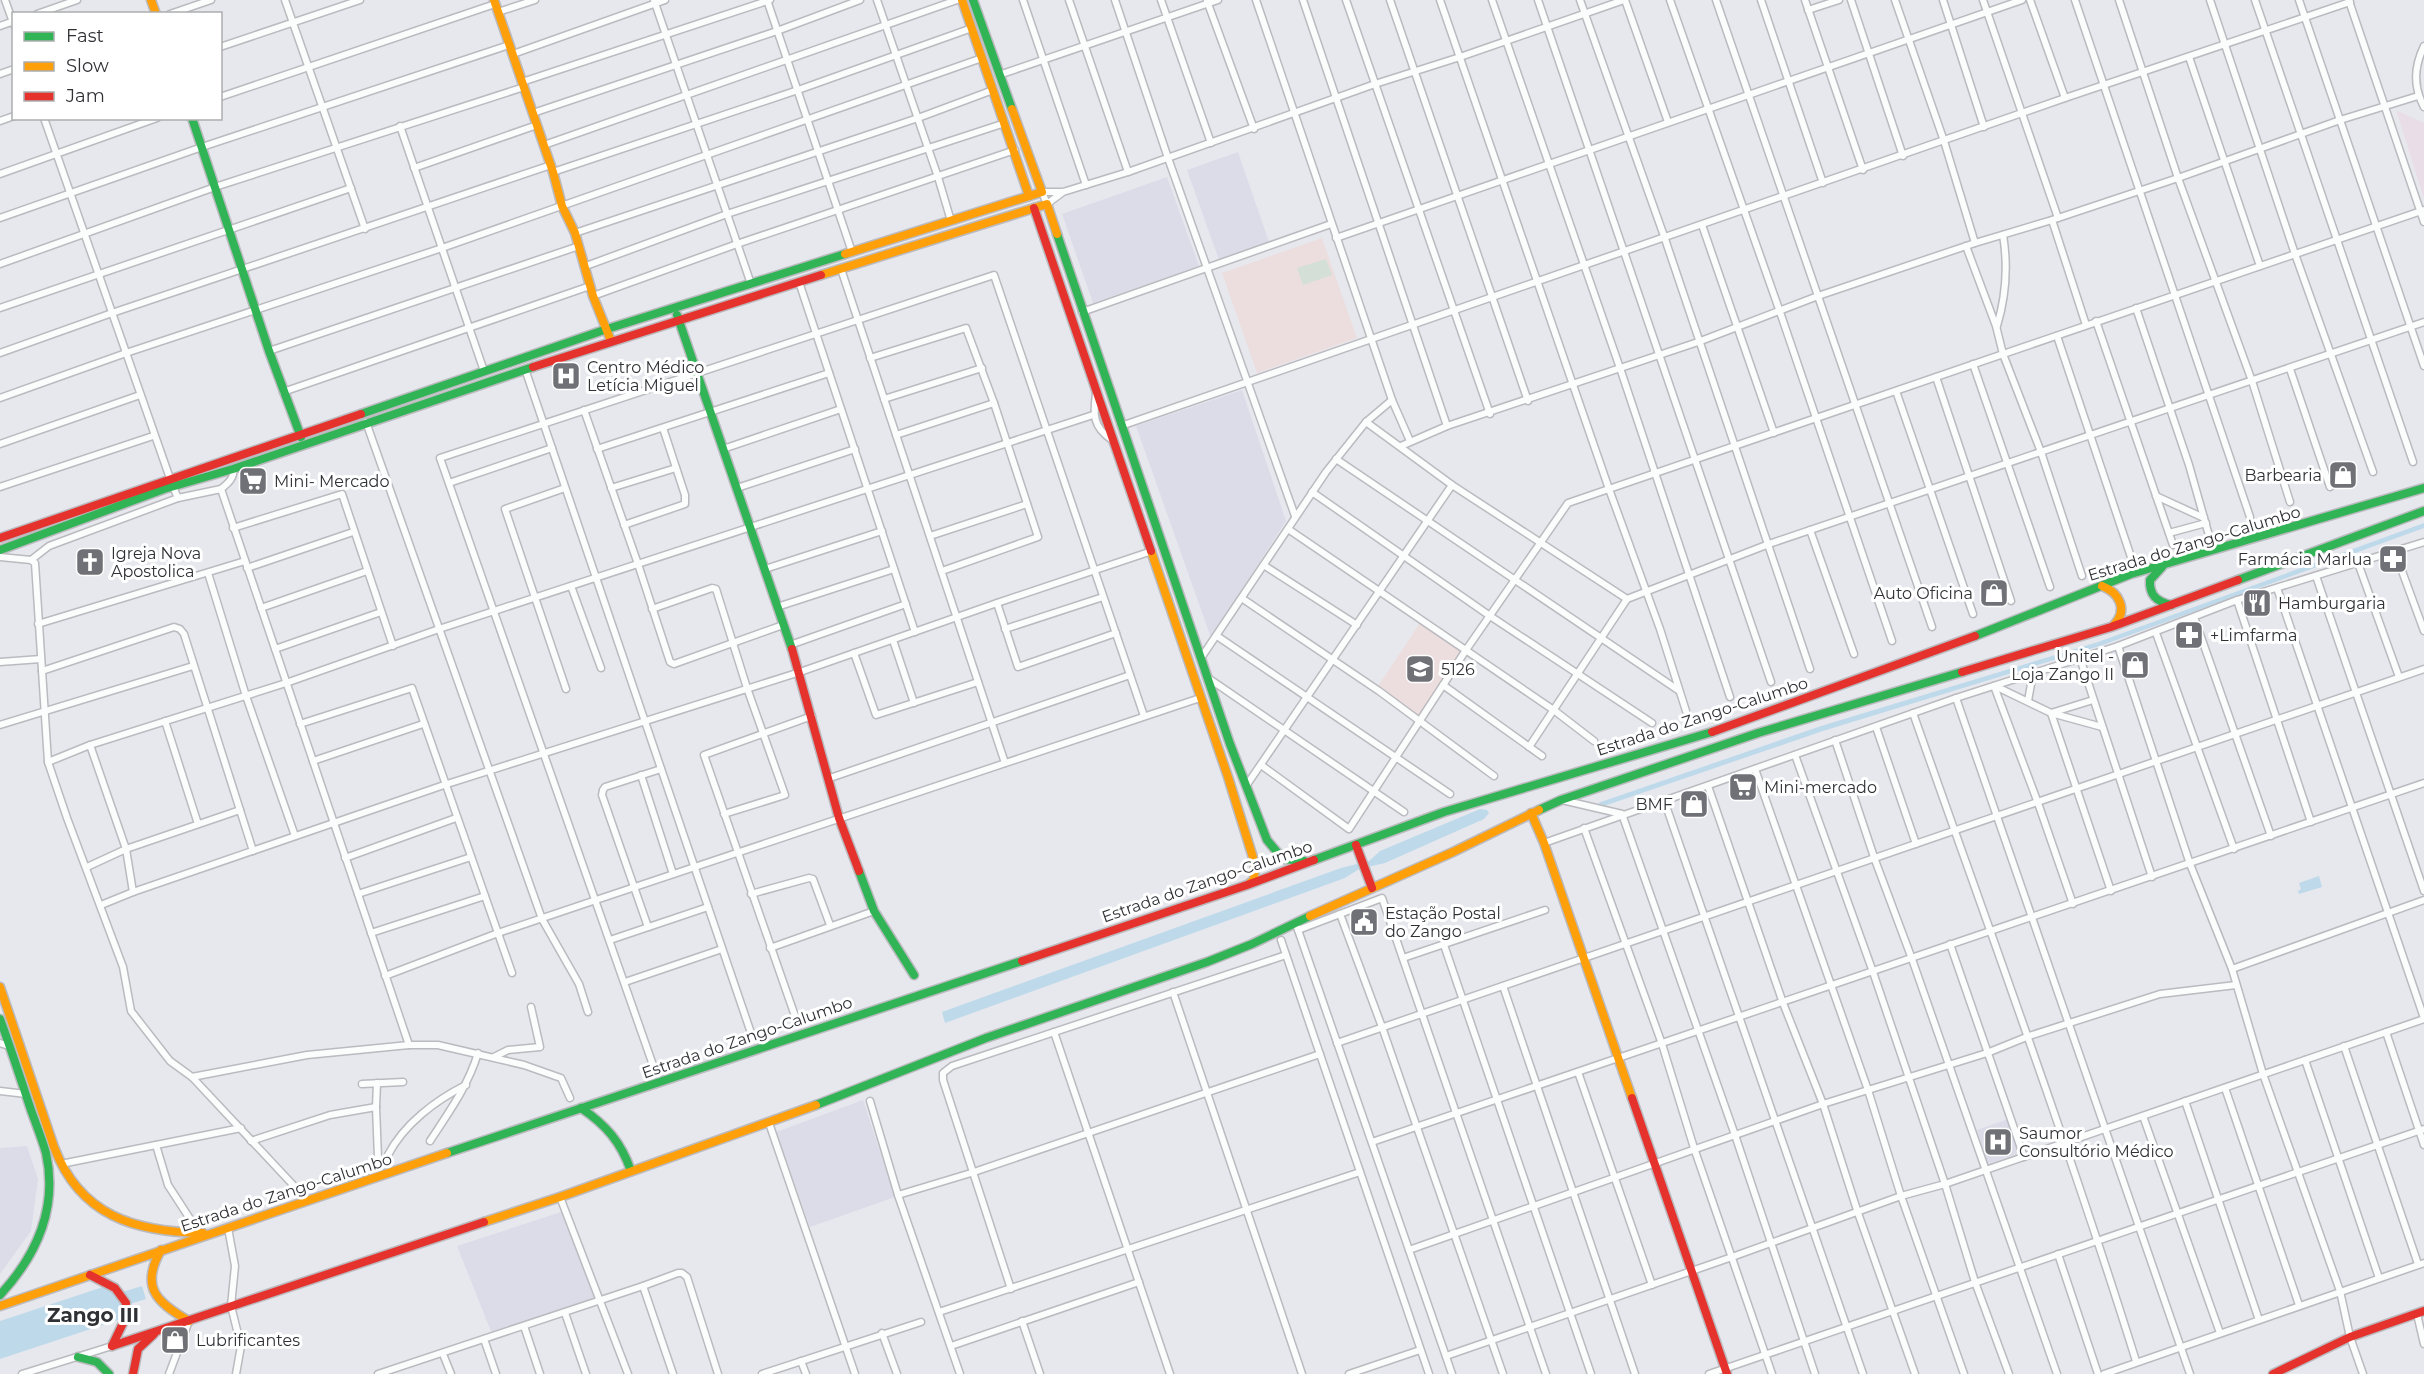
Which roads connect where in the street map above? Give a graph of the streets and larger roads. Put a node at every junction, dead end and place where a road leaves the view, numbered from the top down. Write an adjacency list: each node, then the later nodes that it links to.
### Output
1 (5, 0): 55 (street)
2 (77, 0): 49 (street)
3 (211, 0): 50 (street)
4 (285, 0): 56 (street)
5 (360, 0): 56 (street)
6 (535, 0): 47 (street)
7 (665, 0): 45 (street)
8 (768, 0): 62 (street); 64 (street)
9 (860, 0): 62 (street)
10 (877, 0): 58 (street)
11 (957, 0): 58 (street)
12 (962, 0): 60 (street)
13 (974, 0): 85 (street)
14 (1023, 0): 79 (street)
15 (1069, 0): 71 (street)
16 (1115, 0): 63 (street)
17 (1161, 0): 54 (street)
18 (1218, 0): 46 (street)
19 (1256, 0): 105 (street)
20 (1303, 0): 97 (street)
21 (1346, 0): 87 (street)
22 (1390, 0): 83 (street)
23 (1440, 0): 75 (street)
24 (1492, 0): 66 (street)
25 (1538, 0): 59 (street)
26 (1580, 0): 52 (street)
27 (1624, 0): 52 (street); 112 (street)
28 (1670, 0): 102 (street)
29 (1716, 0): 93 (street)
30 (1761, 0): 86 (street)
31 (1805, 0): 48 (street)
32 (1839, 0): 48 (street)
33 (1851, 0): 72 (street)
34 (1895, 0): 65 (street)
35 (1942, 0): 57 (street)
36 (1983, 0): 51 (street)
37 (2022, 0): 51 (street)
38 (2030, 0): 98 (street)
39 (2075, 0): 89 (street)
40 (2119, 0): 84 (street)
41 (2210, 0): 68 (street)
42 (2255, 0): 61 (street)
43 (2299, 0): 53 (street)
44 (2350, 1): 53 (street); 99 (street)
45 (654, 2): 64 (street); 73 (street)
46 (1208, 2): 54 (street); 118 (street)
47 (496, 5): 67 (street); 82 (street)
48 (1808, 10): 81 (street)
49 (43, 12)
50 (176, 12)
51 (1987, 12): 57 (street); 104 (street)
52 (1584, 13): 59 (street); 120 (street)
53 (2305, 16): 61 (street); 111 (street)
54 (1167, 18): 63 (street); 122 (street)
55 (12, 20)
56 (293, 23): 69 (street); 82 (street)
57 (1950, 25): 65 (street); 117 (street)
58 (886, 26): 74 (street); 78 (street)
59 (1547, 27): 66 (street); 128 (street)
60 (972, 28): 74 (street); 77 (street)
61 (2265, 30): 68 (street); 119 (street)
62 (777, 31): 78 (street); 80 (street)
63 (1126, 32): 71 (street); 134 (street)
64 (666, 34): 80 (street); 88 (street)
65 (1909, 39): 72 (street); 121 (street)
66 (1506, 41): 75 (street); 136 (street)
67 (509, 45): 73 (street); 101 (street)
68 (2225, 45): 76 (street); 126 (street)
69 (222, 46)
70 (2424, 46): 96 (street)
71 (1085, 47): 79 (street); 140 (street)
72 (1869, 52): 81 (street); 133 (street)
73 (513, 54): 88 (street)
74 (896, 54): 90 (street); 91 (street)
75 (1460, 57): 83 (street); 145 (street)
76 (2189, 57): 84 (street); 135 (street)
77 (982, 58): 90 (street); 92 (street)
78 (787, 61): 91 (street); 95 (street)
79 (1044, 61): 85 (street); 148 (street)
80 (676, 66): 95 (street); 103 (street)
81 (1828, 66): 86 (street); 139 (street)
82 (309, 67): 94 (street); 101 (street)
83 (1416, 71): 87 (street); 155 (street)
84 (2144, 72): 89 (street); 143 (street)
85 (999, 75): 152 (street)
86 (1787, 81): 93 (street); 146 (street)
87 (1375, 84): 97 (street); 162 (street)
88 (523, 85): 103 (street); 116 (street)
89 (2104, 85): 98 (street); 151 (street)
90 (907, 86): 106 (street); 110 (street)
91 (798, 90): 110 (street); 114 (street)
92 (993, 90): 106 (street); 113 (street)
93 (1749, 95): 102 (street); 157 (street)
94 (222, 96)
95 (687, 96): 114 (street); 123 (street)
96 (2418, 96): 99 (street); 100 (street)
97 (1336, 98): 105 (street); 170 (street)
98 (2065, 98): 104 (street)
99 (2384, 106): 111 (street); 164 (street)
100 (2424, 107)
101 (323, 108): 124 (street); 125 (street)
102 (1709, 110): 112 (street); 163 (street)
103 (533, 113): 115 (street)
104 (2023, 114): 117 (street); 168 (street)
105 (1293, 115): 118 (street); 172 (street)
106 (918, 118): 127 (street); 129 (street)
107 (45, 120): 131 (street)
108 (151, 120): 131 (street)
109 (193, 120): 124 (street)
110 (808, 120): 129 (street); 132 (street)
111 (2340, 120): 119 (street); 174 (street)
112 (1668, 122): 120 (street)
113 (1005, 123): 127 (street); 130 (street)
114 (697, 124): 132 (street); 138 (street)
115 (537, 125): 123 (street); 137 (street)
116 (400, 126): 125 (street); 137 (street)
117 (1984, 128): 121 (street)
118 (1254, 129): 122 (street)
119 (2301, 134): 126 (street); 182 (street)
120 (1628, 135): 128 (street); 180 (street)
121 (1944, 141): 133 (street); 183 (street)
122 (1211, 143): 134 (street)
123 (544, 145): 138 (street)
124 (202, 147): 149 (street); 154 (street)
125 (337, 147): 149 (street); 150 (street)
126 (2259, 148): 135 (street); 190 (street)
127 (928, 149): 142 (street); 144 (street)
128 (1588, 149): 136 (street); 188 (street)
129 (818, 150): 144 (street); 147 (street)
130 (1015, 150): 142 (street); 156 (street)
131 (57, 154): 141 (street); 154 (street)
132 (707, 154): 147 (street); 159 (street)
133 (1903, 156): 139 (street)
134 (1168, 158): 140 (street); 195 (street)
135 (2224, 161): 143 (street); 194 (street)
136 (1548, 164): 145 (street); 192 (street)
137 (414, 168): 160 (street)
138 (552, 169): 159 (street); 160 (street)
139 (1863, 170): 146 (street)
140 (1128, 172): 148 (street)
141 (0, 174)
142 (938, 177): 165 (street); 169 (street)
143 (2178, 178): 151 (street); 201 (street)
144 (828, 181): 165 (street); 166 (street)
145 (1502, 181): 155 (street); 199 (street)
146 (1823, 183): 157 (street)
147 (717, 184): 166 (street); 177 (street)
148 (1086, 185): 153 (street)
149 (215, 187): 175 (street); 178 (street)
150 (351, 188): 175 (street); 176 (street)
151 (2140, 190): 168 (street); 205 (street)
152 (1042, 192): 153 (street); 156 (street); 158 (street)
153 (1063, 192): 158 (street)
154 (70, 193): 167 (street); 178 (street)
155 (1459, 195): 162 (street); 207 (street)
156 (1029, 196): 161 (street); 169 (street)
157 (1784, 197): 163 (street); 208 (street)
158 (1047, 204): 161 (street); 214 (street)
159 (562, 206): 177 (street); 187 (street)
160 (427, 207): 176 (street); 187 (street)
161 (1034, 208): 197 (street); 256 (street)
162 (1418, 209): 170 (street); 213 (street)
163 (1744, 210): 173 (street); 215 (street)
164 (2422, 210): 171 (street); 174 (street)
165 (838, 211): 184 (street); 189 (street)
166 (726, 214): 184 (street); 193 (street)
167 (0, 218)
168 (2055, 219): 179 (street); 222 (street)
169 (951, 221): 189 (street)
170 (1378, 222): 181 (street); 221 (street)
171 (2424, 222)
172 (1331, 224): 181 (street); 195 (street)
173 (1702, 225): 180 (street); 225 (street)
174 (2377, 226): 182 (street); 224 (street)
175 (230, 229): 196 (street); 198 (street)
176 (365, 229): 196 (street)
177 (574, 233): 185 (street)
178 (86, 234): 191 (street); 198 (street)
179 (2002, 234): 183 (street); 223 (street)
180 (1664, 236): 188 (street); 233 (street)
181 (1336, 238): 230 (street)
182 (2337, 240): 190 (street); 232 (street)
183 (1975, 243): 186 (street)
184 (737, 244): 202 (street); 206 (street)
185 (579, 246): 193 (street); 204 (street)
186 (1966, 246): 208 (street); 223 (street)
187 (442, 248): 204 (street); 212 (street)
188 (1624, 250): 192 (street); 239 (street)
189 (852, 252): 202 (street)
190 (2295, 254): 194 (street); 238 (street)
191 (0, 264)
192 (1583, 265): 199 (street); 244 (street)
193 (586, 266): 203 (street)
194 (2260, 266): 201 (street)
195 (1206, 268): 214 (street); 251 (street)
196 (243, 269): 212 (street); 216 (street)
197 (841, 269): 200 (street); 217 (street)
198 (99, 274): 209 (street); 216 (street)
199 (1537, 280): 207 (street); 253 (street)
200 (799, 282): 218 (street); 228 (street)
201 (2216, 282): 205 (street); 252 (street)
202 (751, 284): 210 (street)
203 (590, 286): 206 (street); 226 (street)
204 (455, 288): 226 (street); 234 (street)
205 (2176, 295): 211 (street); 258 (street)
206 (594, 296): 227 (street)
207 (1493, 296): 213 (street); 262 (street)
208 (1818, 296): 215 (street); 264 (street)
209 (0, 308)
210 (674, 308): 218 (street); 227 (street)
211 (2136, 308): 219 (street); 265 (street)
212 (257, 309): 234 (street); 236 (street)
213 (1455, 310): 221 (street); 269 (street)
214 (1082, 312): 276 (street)
215 (1780, 312): 225 (street); 271 (street)
216 (112, 313): 235 (street); 236 (street)
217 (857, 319): 228 (street); 240 (street); 279 (street)
218 (679, 320): 231 (street); 248 (street)
219 (2096, 321): 222 (street); 274 (street)
220 (2424, 322): 224 (street)
221 (1413, 325): 230 (street); 277 (street)
222 (2086, 325): 229 (street)
223 (1996, 326): 237 (street)
224 (2411, 326): 232 (street); 242 (street)
225 (1738, 327): 233 (street); 280 (street)
226 (469, 328): 247 (street); 255 (street)
227 (608, 329): 231 (street); 247 (street)
228 (816, 334): 248 (street); 249 (street)
229 (2057, 336): 237 (street); 284 (street)
230 (1371, 339): 251 (street); 261 (street)
231 (611, 340): 245 (street)
232 (2372, 340): 238 (street); 299 (street)
233 (1698, 342): 239 (street); 291 (street)
234 (269, 351): 255 (street)
235 (0, 353)
236 (126, 353): 257 (street); 259 (street)
237 (2003, 354): 241 (street); 296 (street)
238 (2332, 355): 246 (street); 303 (street)
239 (1658, 356): 244 (street); 298 (street)
240 (870, 358): 243 (street); 260 (street)
241 (1973, 363): 250 (street); 300 (street)
242 (2424, 366)
243 (982, 368): 260 (street); 263 (street)
244 (1620, 368): 253 (street); 305 (street)
245 (525, 369): 272 (street); 275 (street)
246 (2290, 369): 252 (street); 311 (street)
247 (484, 371): 281 (street)
248 (697, 373): 267 (street); 268 (street)
249 (829, 373): 266 (street); 268 (street)
250 (1936, 377): 254 (street); 306 (street)
251 (1245, 381): 276 (street); 327 (street)
252 (2252, 381): 258 (street); 323 (street)
253 (1574, 384): 262 (street); 318 (street)
254 (1896, 391): 264 (street); 319 (street)
255 (284, 392): 281 (street)
256 (1096, 393): 270 (street); 285 (street)
257 (140, 395): 283 (street); 289 (street)
258 (2209, 396): 265 (street); 328 (street)
259 (0, 398)
260 (884, 399): 282 (street)
261 (1392, 400): 273 (street); 286 (street)
262 (1528, 401): 269 (street)
263 (994, 403): 282 (street); 287 (street)
264 (1856, 405): 271 (street); 324 (street)
265 (2169, 408): 274 (street); 331 (street)
266 (841, 409): 294 (street); 295 (street)
267 (584, 410): 275 (street); 293 (street)
268 (710, 413): 278 (street); 294 (street)
269 (1490, 414): 277 (street)
270 (1093, 415): 279 (street); 285 (street)
271 (1816, 419): 280 (street); 329 (street)
272 (366, 422): 288 (street); 400 (street)
273 (1366, 422): 290 (street); 297 (street)
274 (2130, 422): 284 (street); 321 (street)
275 (544, 423): 292 (street); 308 (street)
276 (1120, 426): 418 (street)
277 (1448, 426): 286 (street)
278 (663, 429): 293 (street); 301 (street)
279 (1046, 429): 287 (street); 362 (street)
280 (1774, 433): 291 (street)
281 (300, 434): 288 (street); 307 (street)
282 (896, 435): 304 (street)
283 (153, 436): 307 (street); 310 (street)
284 (2090, 436): 296 (street); 354 (street)
285 (1112, 440): 348 (street)
286 (1410, 441): 290 (street)
287 (1007, 442): 304 (street); 325 (street)
288 (303, 443): 302 (street)
289 (0, 444)
290 (1401, 446): 309 (street)
291 (1736, 446): 298 (street); 345 (street)
292 (552, 448): 308 (street); 312 (street)
293 (597, 449): 313 (street)
294 (723, 449): 314 (street)
295 (855, 449): 314 (street); 315 (street)
296 (2041, 452): 300 (street); 367 (street)
297 (1336, 459): 320 (street); 330 (street)
298 (1695, 460): 305 (street); 352 (street)
299 (2413, 462)
300 (2007, 464): 306 (street); 373 (street)
301 (676, 468): 313 (street); 332 (street)
302 (233, 469): 307 (street); 317 (street)
303 (2373, 472)
304 (909, 474): 315 (street); 341 (street)
305 (1655, 474): 318 (street); 366 (street)
306 (1970, 476): 319 (street); 382 (street)
307 (171, 483): 322 (street); 342 (street); 347 (street)
308 (449, 483): 389 (street)
309 (1452, 485): 330 (street); 344 (street)
310 (0, 487)
311 (2330, 487)
312 (565, 488): 369 (street); 378 (street)
313 (611, 488): 332 (street)
314 (737, 488): 333 (street)
315 (868, 488): 333 (street); 337 (street)
316 (2424, 488): 358 (street, Estrada do Zango-Calumbo)
317 (221, 489): 322 (street); 334 (street)
318 (1608, 489): 344 (street); 375 (street)
319 (1930, 490): 324 (street); 391 (street)
320 (1312, 492): 327 (street); 350 (street)
321 (2156, 496): 331 (street); 340 (street)
322 (178, 498): 353 (street)
323 (2290, 502)
324 (1890, 503): 329 (street); 398 (street)
325 (1028, 504): 341 (street); 364 (street)
326 (2424, 511): 385 (street, Estrada do Zango-Calumbo)
327 (1295, 516): 335 (street)
328 (2250, 517)
329 (1849, 518): 336 (street); 409 (street)
330 (1428, 521): 350 (street); 370 (street)
331 (2205, 521): 339 (street); 340 (street)
332 (624, 525): 357 (street)
333 (750, 527): 357 (street); 360 (street)
334 (233, 528): 338 (street); 356 (street)
335 (1288, 529): 359 (street); 376 (street)
336 (1810, 530): 345 (street); 417 (street)
337 (882, 531): 360 (street); 361 (street)
338 (353, 532): 356 (street); 363 (street)
339 (2208, 532)
340 (2169, 533): 346 (street)
341 (930, 536): 364 (street)
342 (0, 538)
343 (2424, 542): 349 (street)
344 (1539, 543): 370 (street); 380 (street)
345 (1769, 544): 352 (street); 425 (street)
346 (2173, 545)
347 (0, 550)
348 (1149, 552): 362 (street); 446 (street)
349 (2395, 552): 355 (street); 403 (street)
350 (1404, 555): 376 (street); 392 (street)
351 (0, 557): 353 (street)
352 (1728, 559): 366 (street); 435 (street)
353 (31, 560): 395 (street)
354 (2132, 560)
355 (2358, 563): 368 (street); 432 (street)
356 (246, 564): 365 (street); 387 (street)
357 (638, 564): 369 (street); 388 (street)
358 (2164, 565): 372 (street, Estrada do Zango-Calumbo); 385 (street)
359 (1265, 566): 379 (street); 397 (street)
360 (765, 569): 386 (street)
361 (894, 569): 384 (street); 386 (street)
362 (1094, 570): 377 (street); 383 (street)
363 (367, 571): 387 (street); 390 (street)
364 (942, 572): 394 (street)
365 (207, 573): 395 (street); 443 (street)
366 (1688, 573): 375 (street); 445 (street)
367 (2082, 576)
368 (2316, 576): 374 (street); 442 (street)
369 (597, 577): 371 (street); 462 (street)
370 (1514, 581): 392 (street); 407 (street)
371 (571, 586): 378 (street); 424 (street)
372 (2102, 586): 399 (street); 524 (street, Estrada do Zango-Calumbo)
373 (2050, 587)
374 (2277, 588): 381 (street); 451 (street)
375 (1646, 590): 380 (street); 441 (street)
376 (1380, 592): 397 (street); 415 (street)
377 (1103, 597): 401 (street); 404 (street)
378 (536, 598): 389 (street); 439 (street)
379 (1243, 599): 406 (street); 421 (street)
380 (1627, 599): 407 (street)
381 (2237, 600): 393 (street); 460 (street)
382 (2011, 601)
383 (997, 603): 394 (street); 401 (street)
384 (906, 604): 402 (street); 411 (street)
385 (2177, 604): 399 (street, Estrada do Zango-Calumbo)
386 (777, 607): 396 (street)
387 (261, 608): 414 (street)
388 (652, 609): 410 (street); 410 (street)
389 (494, 611): 400 (street); 479 (street)
390 (381, 612): 412 (street); 414 (street)
391 (1973, 614)
392 (1490, 616): 415 (street); 429 (street)
393 (2194, 617): 405 (street); 473 (street)
394 (957, 618): 402 (street); 434 (street)
395 (38, 624): 420 (street)
396 (783, 625): 410 (street); 411 (street)
397 (1356, 625): 421 (street)
398 (1932, 627)
399 (2111, 627): 503 (street, Estrada do Zango-Calumbo)
400 (440, 629): 412 (street); 490 (street)
401 (1005, 629): 404 (street)
402 (915, 632): 408 (street)
403 (2424, 632)
404 (1116, 633): 431 (street)
405 (2156, 633): 413 (street); 478 (street)
406 (1217, 636): 418 (street); 444 (street)
407 (1601, 639): 429 (street); 441 (street)
408 (893, 640): 416 (street); 450 (street)
409 (1892, 641)
410 (732, 644): 440 (street)
411 (790, 645): 428 (street)
412 (393, 646): 436 (street)
413 (2118, 646): 419 (street); 484 (street)
414 (274, 649): 436 (street)
415 (1466, 650): 437 (street); 453 (street)
416 (854, 653): 428 (street); 450 (street)
417 (1854, 654)
418 (1201, 658): 433 (street)
419 (2080, 658): 430 (street); 448 (street)
420 (41, 659): 422 (street); 427 (street)
421 (1333, 659): 444 (street); 464 (street)
422 (0, 662)
423 (193, 666): 427 (street); 452 (street); 455 (street)
424 (601, 668)
425 (1810, 669)
426 (2424, 669): 432 (street)
427 (42, 671): 455 (street)
428 (800, 672): 440 (street); 458 (street)
429 (1579, 673): 453 (street); 465 (street)
430 (2033, 673): 438 (street); 449 (street)
431 (1130, 675): 459 (street); 463 (street)
432 (2399, 677): 442 (street)
433 (1208, 678): 471 (street); 497 (street)
434 (978, 682): 450 (street); 463 (street)
435 (1771, 682)
436 (286, 683): 443 (street); 466 (street)
437 (1443, 685): 464 (street); 477 (street)
438 (1994, 686): 447 (street); 449 (street); 505 (street)
439 (566, 688)
440 (747, 688): 462 (street); 472 (street)
441 (1680, 691): 454 (street)
442 (2357, 693): 451 (street); 502 (street)
443 (246, 696): 452 (street); 520 (street)
444 (1307, 697): 471 (street); 482 (street)
445 (1730, 697)
446 (1200, 698): 459 (street); 539 (street)
447 (1956, 698): 456 (street); 512 (street)
448 (2093, 700): 457 (street); 470 (street)
449 (2028, 701): 457 (street)
450 (914, 703)
451 (2317, 706): 460 (street); 506 (street)
452 (206, 709): 461 (street); 507 (street)
453 (1555, 711): 475 (street); 477 (street)
454 (1686, 711)
455 (45, 713): 468 (street); 485 (street)
456 (1913, 713): 469 (street); 519 (street)
457 (2051, 713): 470 (street); 499 (street)
458 (812, 716): 472 (street); 494 (street)
459 (1144, 716): 486 (street)
460 (2277, 720): 473 (street); 515 (street)
461 (165, 721): 476 (street); 517 (street)
462 (645, 721): 479 (street); 488 (street)
463 (991, 721): 486 (street); 494 (street)
464 (1422, 721): 482 (street); 493 (street)
465 (1652, 723)
466 (300, 724): 467 (street); 483 (street)
467 (423, 724): 483 (street); 496 (street)
468 (0, 725)
469 (1876, 727): 474 (street); 523 (street)
470 (2102, 727): 491 (street)
471 (1285, 729): 487 (street); 500 (street)
472 (763, 734): 510 (street); 510 (street)
473 (2236, 734): 478 (street); 521 (street)
474 (1835, 740): 480 (street); 532 (street)
475 (1594, 741)
476 (90, 745): 485 (street); 525 (street)
477 (1529, 747): 481 (street)
478 (2197, 748): 484 (street); 526 (street)
479 (544, 753): 490 (street); 549 (street)
480 (1795, 755): 489 (street); 536 (street)
481 (1542, 756)
482 (1397, 758): 500 (street); 501 (street)
483 (313, 761): 516 (street)
484 (2157, 761): 491 (street); 533 (street)
485 (48, 762): 534 (street)
486 (1005, 762): 514 (street)
487 (1262, 765): 497 (street); 500 (street)
488 (661, 769): 492 (street); 535 (street)
489 (1755, 769): 498 (street); 541 (street)
490 (489, 771): 496 (street); 561 (street)
491 (2116, 774): 499 (street); 538 (street)
492 (641, 775): 537 (street); 540 (street)
493 (1494, 776)
494 (830, 778): 514 (street)
495 (2424, 783): 502 (street)
496 (444, 785): 513 (street); 516 (street)
497 (1246, 786): 531 (street)
498 (1708, 786): 504 (street); 551 (street)
499 (2077, 789): 505 (street); 543 (street)
500 (1374, 792): 508 (street)
501 (1450, 794)
502 (2392, 795): 506 (street); 544 (street)
503 (1561, 800): 509 (street, Estrada do Zango-Calumbo); 511 (street)
504 (1664, 800): 511 (street); 559 (street)
505 (2038, 803): 512 (street); 552 (street)
506 (2351, 808): 515 (street); 557 (street)
507 (240, 810): 517 (street); 527 (street)
508 (1404, 812)
509 (1531, 813): 522 (street); 542 (street, Estrada do Zango-Calumbo)
510 (724, 814): 528 (street)
511 (1622, 814): 518 (street); 565 (street)
512 (1996, 817): 519 (street); 560 (street)
513 (456, 818): 529 (street); 530 (street)
514 (839, 818): 528 (street); 556 (street)
515 (2312, 822): 521 (street)
516 (334, 823): 520 (street); 530 (street)
517 (198, 824): 525 (street)
518 (1584, 828): 522 (street); 571 (street)
519 (1954, 830): 523 (street); 566 (street)
520 (295, 836): 527 (street)
521 (2271, 836): 526 (street)
522 (1544, 843): 579 (street)
523 (1916, 844): 532 (street)
524 (1356, 845): 531 (street, Estrada do Zango-Calumbo); 542 (street)
525 (126, 849): 534 (street); 545 (street)
526 (2235, 849): 533 (street)
527 (253, 850): 545 (street)
528 (738, 853): 535 (street); 547 (street)
529 (471, 857): 546 (street); 548 (street)
530 (345, 858): 546 (street)
531 (1322, 858): 539 (street, Estrada do Zango-Calumbo)
532 (1875, 860): 536 (street); 578 (street)
533 (2190, 864): 538 (street); 580 (street)
534 (87, 867): 553 (street)
535 (695, 867): 537 (street); 554 (street)
536 (1835, 873): 541 (street); 581 (street)
537 (673, 874): 540 (street)
538 (2152, 877): 543 (street)
539 (1246, 885): 640 (street, Estrada do Zango-Calumbo)
540 (635, 886): 549 (street); 564 (street)
541 (1796, 886): 551 (street); 588 (street)
542 (1372, 888): 563 (street, Estrada do Zango-Calumbo)
543 (2111, 891): 552 (street)
544 (2424, 891)
545 (133, 892): 553 (street)
546 (358, 894): 567 (street)
547 (751, 894): 562 (street); 574 (street)
548 (485, 896): 567 (street); 568 (street)
549 (596, 900): 561 (street); 569 (street)
550 (2424, 900): 557 (street)
551 (1749, 901): 559 (street); 592 (street)
552 (2073, 904): 560 (street)
553 (101, 905): 622 (street)
554 (708, 907): 564 (street); 575 (street)
555 (1545, 910): 573 (street)
556 (873, 911): 562 (street); 583 (street)
557 (2388, 912): 580 (street); 598 (street)
558 (1340, 914): 563 (street); 577 (street); 601 (street)
559 (1706, 916): 565 (street); 597 (street)
560 (2031, 918): 566 (street); 600 (street)
561 (542, 919): 568 (street); 594 (street)
562 (830, 925): 574 (street)
563 (1297, 926): 607 (street); 644 (street, Estrada do Zango-Calumbo)
564 (648, 927): 569 (street)
565 (1664, 930): 571 (street); 603 (street)
566 (1989, 931): 572 (street); 606 (street)
567 (370, 933): 584 (street)
568 (498, 933): 582 (street); 584 (street)
569 (610, 940): 585 (street)
570 (1281, 940): 576 (street)
571 (1625, 944): 579 (street); 608 (street)
572 (1950, 944): 578 (street); 613 (street)
573 (1444, 945): 577 (street); 591 (street)
574 (770, 948): 596 (street)
575 (722, 949): 585 (street); 605 (street)
576 (1286, 954): 590 (street); 614 (street)
577 (1403, 958): 595 (street)
578 (1912, 959): 581 (street); 618 (street)
579 (1582, 960): 587 (street); 616 (street)
580 (2232, 969): 586 (street)
581 (1873, 972): 588 (street); 623 (street)
582 (512, 973)
583 (914, 975)
584 (385, 976): 610 (street)
585 (626, 982): 619 (street)
586 (2236, 985): 600 (street); 621 (street)
587 (1503, 986): 591 (street); 628 (street)
588 (1831, 986): 592 (street); 630 (street)
589 (0, 987): 664 (street)
590 (1173, 992): 602 (street); 632 (street)
591 (1463, 1000): 595 (street); 636 (street)
592 (1783, 1003): 597 (street); 638 (street)
593 (531, 1007): 615 (street)
594 (588, 1012)
595 (1422, 1014): 601 (street); 641 (street)
596 (795, 1016)
597 (1740, 1017): 603 (street); 643 (street)
598 (2424, 1018): 604 (street)
599 (0, 1019): 609 (street)
600 (2068, 1024): 606 (street); 647 (street)
601 (1382, 1028): 607 (street); 645 (street)
602 (1054, 1032): 649 (street); 669 (street)
603 (1699, 1032): 608 (street); 650 (street)
604 (2386, 1032): 611 (street); 648 (street)
605 (752, 1033)
606 (2029, 1036): 613 (street); 654 (street)
607 (1337, 1043): 653 (street)
608 (1662, 1044): 616 (street); 658 (street)
609 (5, 1045): 633 (street)
610 (409, 1045): 612 (street); 622 (street)
611 (2344, 1046): 617 (street); 657 (street)
612 (478, 1053): 615 (street); 627 (street)
613 (1987, 1053): 618 (street); 660 (street)
614 (1320, 1054): 632 (street); 667 (street)
615 (494, 1057): 634 (street)
616 (1618, 1059): 620 (street); 663 (street)
617 (2305, 1060): 621 (street); 662 (street)
618 (1949, 1064): 623 (street); 665 (street)
619 (654, 1068)
620 (1578, 1072): 628 (street); 670 (street)
621 (2263, 1074): 629 (street); 668 (street)
622 (192, 1077): 646 (street)
623 (1907, 1078): 630 (street); 671 (street)
624 (403, 1082): 625 (street)
625 (377, 1083): 626 (street); 639 (street)
626 (362, 1084)
627 (466, 1085): 652 (street); 659 (street)
628 (1537, 1087): 636 (street); 674 (street)
629 (2225, 1088): 637 (street); 672 (street)
630 (1868, 1090): 638 (street); 676 (street)
631 (0, 1091): 633 (street)
632 (1207, 1092): 649 (street); 680 (street)
633 (26, 1094): 708 (street)
634 (570, 1098)
635 (870, 1101): 675 (street)
636 (1496, 1101): 641 (street); 679 (street)
637 (2185, 1101): 642 (street); 678 (street)
638 (1823, 1104): 643 (street); 681 (street)
639 (376, 1107): 651 (street); 661 (street)
640 (581, 1108): 666 (street); 686 (street, Estrada do Zango-Calumbo)
641 (1458, 1113): 645 (street); 683 (street)
642 (2143, 1116): 647 (street); 682 (street)
643 (1776, 1120): 650 (street); 687 (street)
644 (769, 1123): 666 (street, Estrada do Zango-Calumbo); 738 (street)
645 (1417, 1127): 653 (street); 689 (street)
646 (241, 1128): 651 (street); 655 (street)
647 (2104, 1129): 654 (street); 685 (street)
648 (2421, 1130): 656 (street); 657 (street)
649 (1088, 1133): 669 (street); 693 (street)
650 (1735, 1135): 658 (street); 691 (street)
651 (251, 1141): 673 (street)
652 (430, 1141)
653 (1372, 1142): 694 (street)
654 (2065, 1143): 660 (street); 690 (street)
655 (156, 1145): 664 (street); 684 (street)
656 (2424, 1145)
657 (2377, 1146): 662 (street); 697 (street)
658 (1694, 1148): 663 (street); 696 (street)
659 (388, 1155)
660 (2024, 1157): 665 (street)
661 (378, 1158)
662 (2338, 1158): 668 (street); 701 (street)
663 (1654, 1163): 670 (street); 699 (street)
664 (61, 1164): 688 (street)
665 (1986, 1170): 671 (street); 698 (street)
666 (631, 1171): 677 (street, Estrada do Zango-Calumbo)
667 (1360, 1172): 680 (street); 741 (street)
668 (2296, 1172): 672 (street); 707 (street)
669 (971, 1173): 675 (street); 706 (street)
670 (1615, 1177): 674 (street); 704 (street)
671 (1945, 1184): 676 (street); 703 (street)
672 (2258, 1185): 678 (street); 712 (street)
673 (295, 1187)
674 (1573, 1192): 679 (street); 710 (street)
675 (898, 1195): 716 (street)
676 (1901, 1196): 681 (street); 709 (street)
677 (560, 1197): 711 (street); 714 (street, Estrada do Zango-Calumbo)
678 (2218, 1199): 682 (street); 720 (street)
679 (1533, 1206): 683 (street); 719 (street)
680 (1246, 1209): 693 (street); 771 (street)
681 (1858, 1213): 687 (street); 715 (street)
682 (2178, 1213): 685 (street); 730 (street)
683 (1494, 1220): 689 (street); 727 (street)
684 (192, 1222)
685 (2138, 1227): 690 (street); 740 (street)
686 (228, 1228): 688 (street, Estrada do Zango-Calumbo); 714 (street)
687 (1813, 1229): 691 (street); 726 (street)
688 (213, 1233): 692 (street, Estrada do Zango-Calumbo)
689 (1455, 1233): 694 (street); 734 (street)
690 (2098, 1240): 695 (street); 747 (street)
691 (1772, 1243): 696 (street); 735 (street)
692 (162, 1249): 700 (street, Estrada do Zango-Calumbo); 722 (street)
693 (1128, 1249): 702 (street); 706 (street)
694 (1409, 1250): 744 (street)
695 (2058, 1254): 698 (street); 787 (street)
696 (1732, 1257): 699 (street); 742 (street)
697 (2421, 1264): 701 (street)
698 (2020, 1267): 703 (street); 786 (street)
699 (1692, 1271): 704 (street); 749 (street)
700 (90, 1275): 713 (street, Estrada do Zango-Calumbo); 721 (street)
701 (2379, 1278): 707 (street)
702 (1139, 1281): 723 (street); 770 (street)
703 (1975, 1282): 709 (street); 785 (street)
704 (1652, 1285): 710 (street)
705 (643, 1286): 711 (street); 762 (street); 763 (street)
706 (1011, 1289): 716 (street)
707 (2340, 1291): 712 (street); 731 (street)
708 (0, 1295)
709 (1936, 1296): 715 (street); 784 (street)
710 (1610, 1299): 719 (street); 778 (street)
711 (600, 1301): 718 (street); 761 (street)
712 (2299, 1305): 720 (street)
713 (0, 1306)
714 (231, 1306): 722 (street); 754 (street)
715 (1893, 1310): 726 (street); 783 (street)
716 (939, 1312): 739 (street)
717 (2421, 1312): 731 (street); 736 (street)
718 (565, 1313): 725 (street); 760 (street)
719 (1570, 1313): 727 (street); 777 (street)
720 (2259, 1320): 730 (street)
721 (126, 1321): 732 (street); 737 (street)
722 (189, 1321): 728 (street); 753 (street)
723 (1022, 1321): 739 (street); 769 (street)
724 (921, 1322): 729 (street)
725 (524, 1326): 733 (street); 759 (street)
726 (1847, 1326): 735 (street); 782 (street)
727 (1530, 1327): 734 (street); 776 (street)
728 (157, 1332): 732 (street); 752 (street)
729 (882, 1333): 738 (street); 767 (street)
730 (2220, 1333): 740 (street)
731 (2350, 1337): 790 (street); 791 (street)
732 (135, 1339): 737 (street)
733 (484, 1339): 743 (street); 758 (street)
734 (1492, 1340): 744 (street); 775 (street)
735 (1803, 1341): 742 (street); 781 (street)
736 (2424, 1344)
737 (112, 1346): 745 (street)
738 (845, 1346): 746 (street); 766 (street)
739 (951, 1346): 768 (street)
740 (2180, 1347): 747 (street); 789 (street)
741 (1420, 1350): 772 (street); 773 (street)
742 (1765, 1353): 749 (street); 780 (street)
743 (444, 1354): 748 (street); 757 (street)
744 (1446, 1356): 774 (street)
745 (78, 1357): 750 (street); 751 (street)
746 (801, 1361): 764 (street); 765 (street)
747 (2136, 1361): 788 (street)
748 (403, 1366): 755 (street); 756 (street)
749 (1726, 1371): 779 (street)
750 (22, 1374)
751 (109, 1374)
752 (133, 1374)
753 (169, 1374)
754 (236, 1374)
755 (378, 1374)
756 (405, 1374)
757 (451, 1374)
758 (496, 1374)
759 (540, 1374)
760 (586, 1374)
761 (628, 1374)
762 (673, 1374)
763 (717, 1374)
764 (763, 1374)
765 (806, 1374)
766 (855, 1374)
767 (897, 1374)
768 (960, 1374)
769 (1040, 1374)
770 (1170, 1374)
771 (1302, 1374)
772 (1349, 1374)
773 (1429, 1374)
774 (1452, 1374)
775 (1503, 1374)
776 (1546, 1374)
777 (1591, 1374)
778 (1635, 1374)
779 (1708, 1374)
780 (1772, 1374)
781 (1815, 1374)
782 (1863, 1374)
783 (1915, 1374)
784 (1964, 1374)
785 (2009, 1374)
786 (2057, 1374)
787 (2098, 1374)
788 (2104, 1374)
789 (2190, 1374)
790 (2273, 1374)
791 (2363, 1374)

